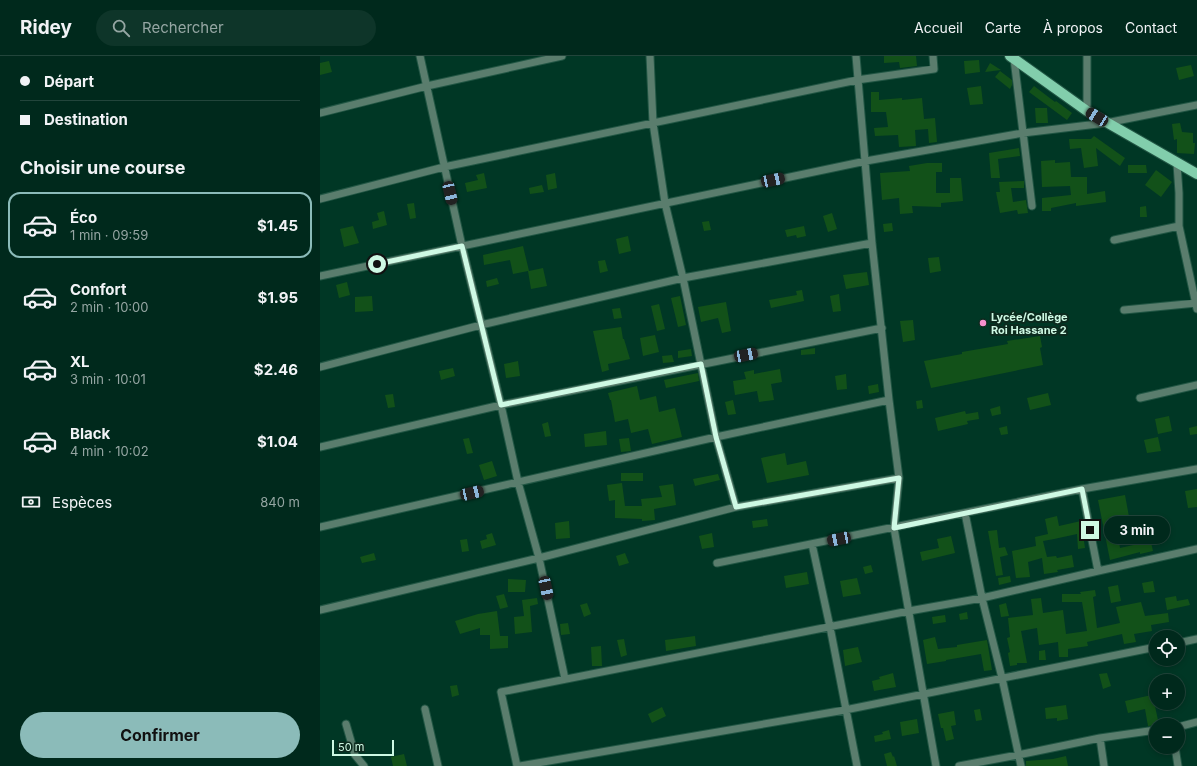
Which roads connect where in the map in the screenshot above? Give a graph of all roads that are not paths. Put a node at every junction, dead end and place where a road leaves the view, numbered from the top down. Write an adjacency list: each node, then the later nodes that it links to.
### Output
1 (420, 56): 9 (street)
2 (562, 56): 9 (street)
3 (650, 56): 13 (street)
4 (856, 56): 8 (street)
5 (933, 56): 8 (street)
6 (1087, 56): 11 (street)
7 (1012, 57): 11 (main road); 15 (street)
8 (857, 80): 13 (street); 16 (street)
9 (427, 86): 12 (street); 18 (street)
10 (1197, 105): 14 (street)
11 (1087, 111): 14 (main road)
12 (320, 113)
13 (653, 123): 18 (street); 21 (street)
14 (1106, 123): 15 (street); 17 (main road)
15 (1023, 133): 16 (street); 22 (street)
16 (866, 161): 21 (street); 25 (street)
17 (1177, 164): 19 (main road); 23 (street)
18 (444, 167): 20 (street); 26 (street)
19 (1197, 174)
20 (320, 199)
21 (665, 203): 26 (street); 28 (street)
22 (1032, 206)
23 (1179, 226): 24 (street); 29 (street)
24 (1114, 240)
25 (872, 243): 28 (street); 32 (street)
26 (462, 246): 27 (street); 31 (street)
27 (320, 276)
28 (683, 278): 31 (street); 33 (street)
29 (1197, 305): 30 (street)
30 (1124, 310)
31 (481, 326): 34 (street); 38 (street)
32 (882, 328): 33 (street); 37 (street)
33 (701, 364): 38 (street); 39 (street)
34 (320, 367)
35 (1197, 385): 36 (street)
36 (1140, 398)
37 (889, 400): 39 (street); 42 (street)
38 (501, 405): 40 (street); 43 (street)
39 (716, 437): 43 (street); 45 (street)
40 (320, 447)
41 (1197, 469): 44 (street)
42 (899, 478): 45 (street); 48 (street)
43 (518, 482): 47 (street); 51 (street)
44 (1082, 489): 46 (street); 53 (street)
45 (736, 507): 51 (street)
46 (965, 513): 48 (street); 54 (street)
47 (320, 527)
48 (894, 528): 49 (street); 56 (street)
49 (812, 544): 52 (street); 57 (street)
50 (1197, 549): 53 (street)
51 (539, 558): 55 (street); 62 (street)
52 (717, 563)
53 (1098, 571): 54 (street)
54 (982, 598): 56 (street); 61 (street)
55 (320, 610)
56 (909, 611): 57 (street); 63 (street)
57 (830, 627): 62 (street); 65 (street)
58 (1197, 639): 59 (street)
59 (1185, 642)
60 (1149, 648): 61 (street)
61 (1002, 678): 63 (street); 72 (street)
62 (565, 679): 75 (street)
63 (924, 694): 65 (street); 78 (street)
64 (424, 709): 74 (street)
65 (845, 710): 76 (street); 77 (street)
66 (1197, 722): 68 (street)
67 (346, 724): 73 (street)
68 (1185, 725)
69 (1149, 731): 70 (street)
70 (1100, 738): 72 (street); 81 (street)
71 (1176, 754): 82 (street)
72 (1018, 755): 79 (street); 80 (street)
73 (364, 766)
74 (438, 766)
75 (517, 766)
76 (520, 766)
77 (856, 766)
78 (936, 766)
79 (959, 766)
80 (1021, 766)
81 (1104, 766)
82 (1178, 766)

